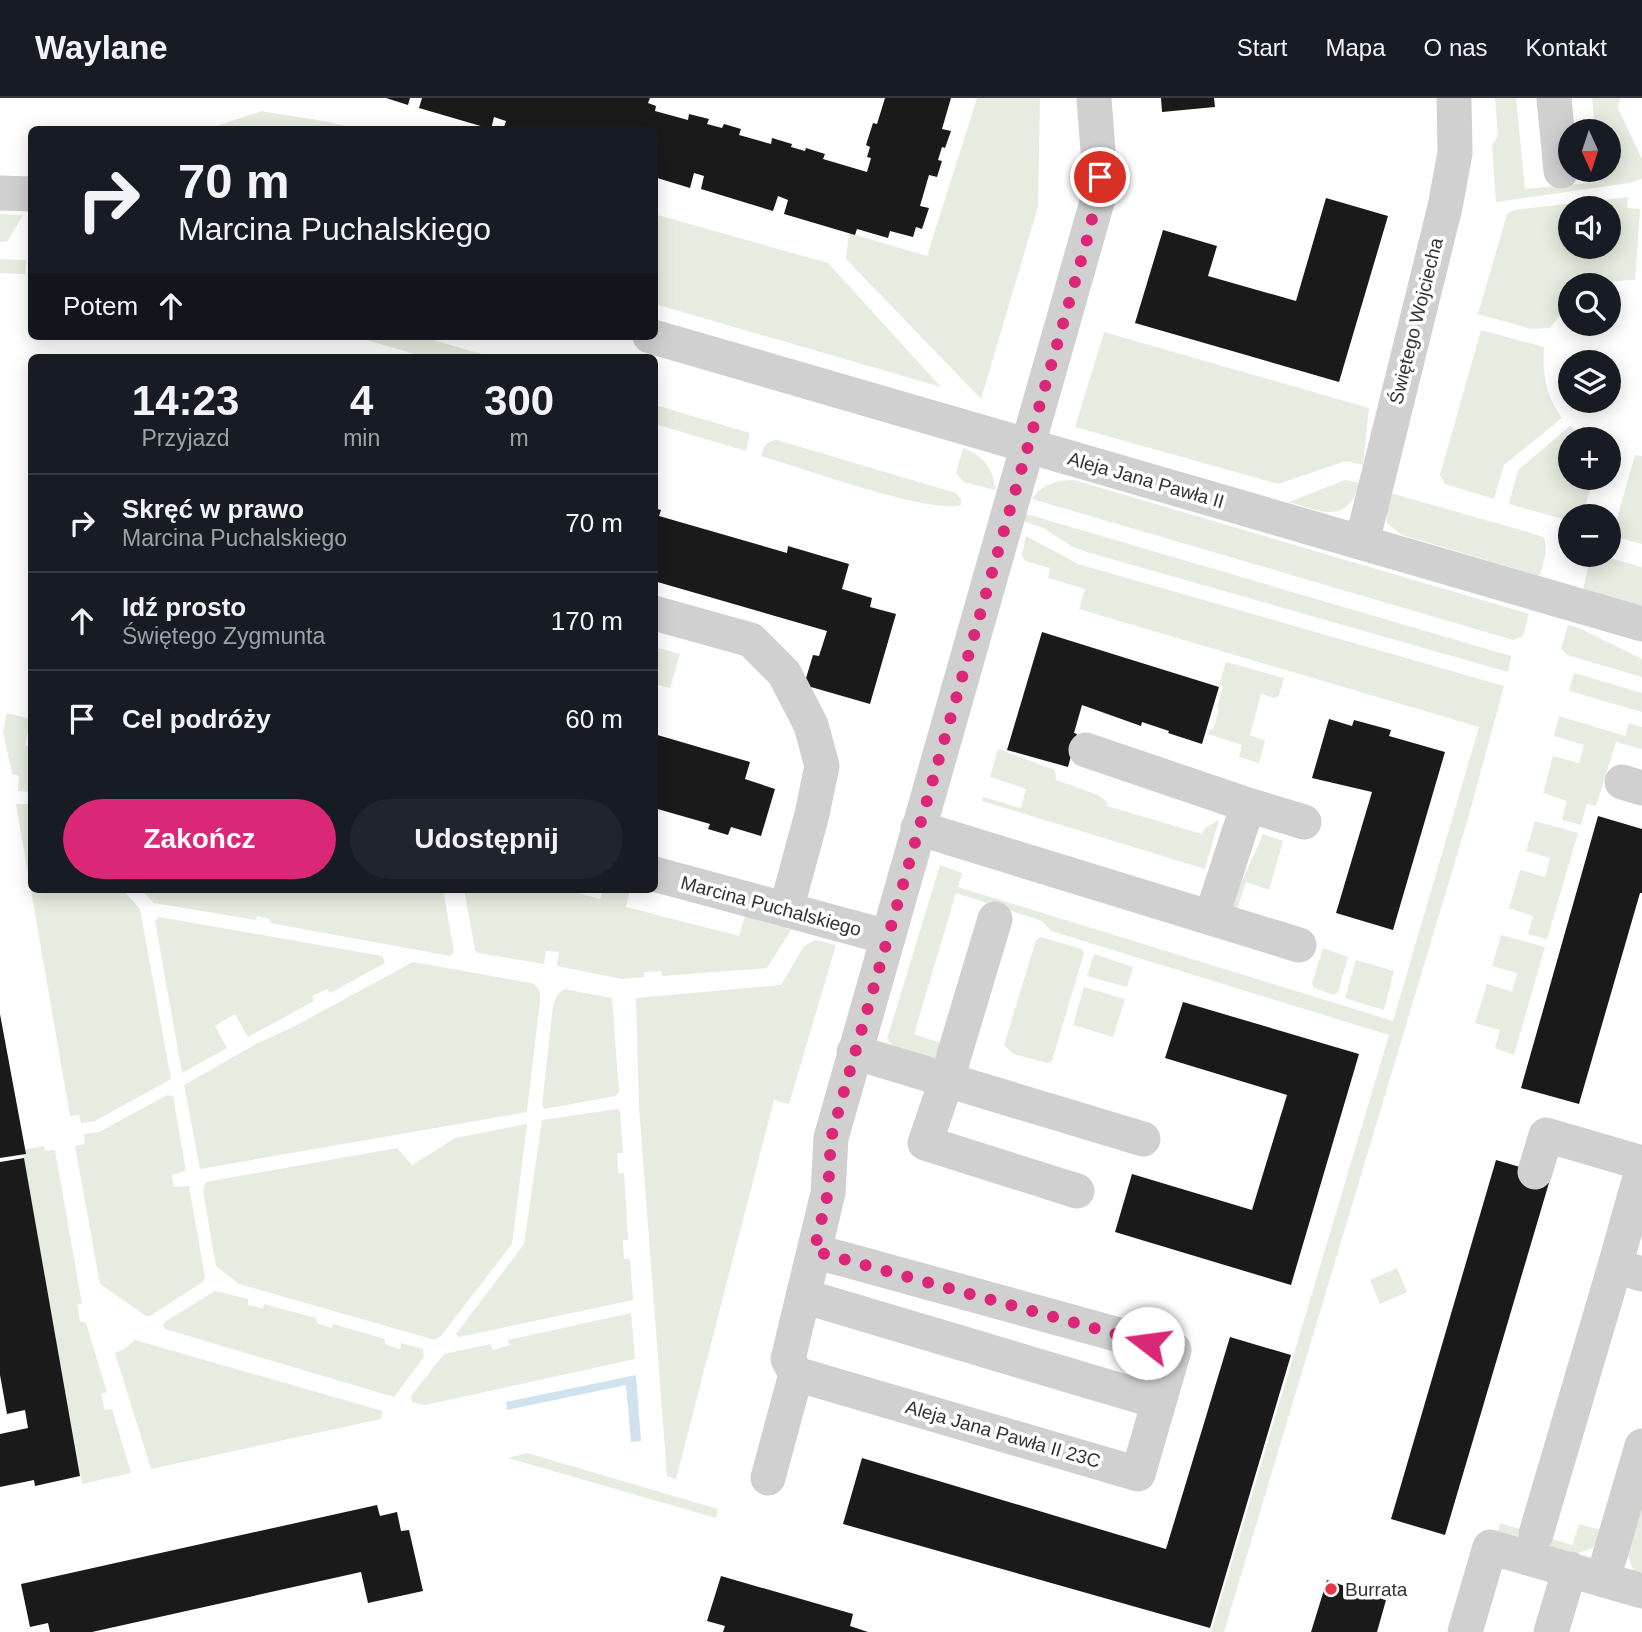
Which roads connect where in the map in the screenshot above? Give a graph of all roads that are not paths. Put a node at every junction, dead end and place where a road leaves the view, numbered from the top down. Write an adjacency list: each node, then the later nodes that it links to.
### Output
1 (1094, 98): 8 (street, Marcina Puchalskiego)
2 (1454, 98): 9 (street, Świętego Wojciecha)
3 (1554, 98): 4 (street)
4 (1558, 140)
5 (0, 193): 6 (street)
6 (28, 194)
7 (658, 338): 8 (street, Aleja Jana Pawła II)
8 (1027, 446): 9 (street, Aleja Jana Pawła II); 15 (street, Marcina Puchalskiego)
9 (1362, 542): 11 (street, Aleja Jana Pawła II)
10 (658, 614): 17 (street)
11 (1642, 624)
12 (1086, 750): 13 (street)
13 (1248, 805): 14 (street); 18 (street)
14 (1304, 822)
15 (918, 828): 18 (street); 20 (street, Marcina Puchalskiego)
16 (658, 875): 17 (street, Marcina Puchalskiego)
17 (786, 910): 20 (street, Marcina Puchalskiego)
18 (1211, 918): 21 (street)
19 (995, 919): 23 (street)
20 (887, 937): 22 (street, Marcina Puchalskiego)
21 (1299, 945)
22 (854, 1052): 23 (street); 29 (street, Marcina Puchalskiego)
23 (947, 1079): 24 (street); 28 (street)
24 (1143, 1139)
25 (1642, 1163): 27 (street)
26 (1642, 1170): 30 (street)
27 (1535, 1172)
28 (1077, 1191)
29 (814, 1251): 31 (street, Marcina Puchalskiego); 33 (street, Aleja Jana Pawła II 23C)
30 (1628, 1270): 36 (street)
31 (803, 1296): 32 (street, Marcina Puchalskiego); 33 (street)
32 (796, 1374): 33 (street, Aleja Jana Pawła II 23C); 35 (street, Marcina Puchalskiego)
33 (1159, 1402)
34 (1642, 1446): 38 (street)
35 (768, 1478)
36 (1536, 1534)
37 (1570, 1569): 38 (street); 40 (street); 41 (street)
38 (1603, 1579): 39 (street)
39 (1642, 1591)
40 (1465, 1632)
41 (1551, 1632)

